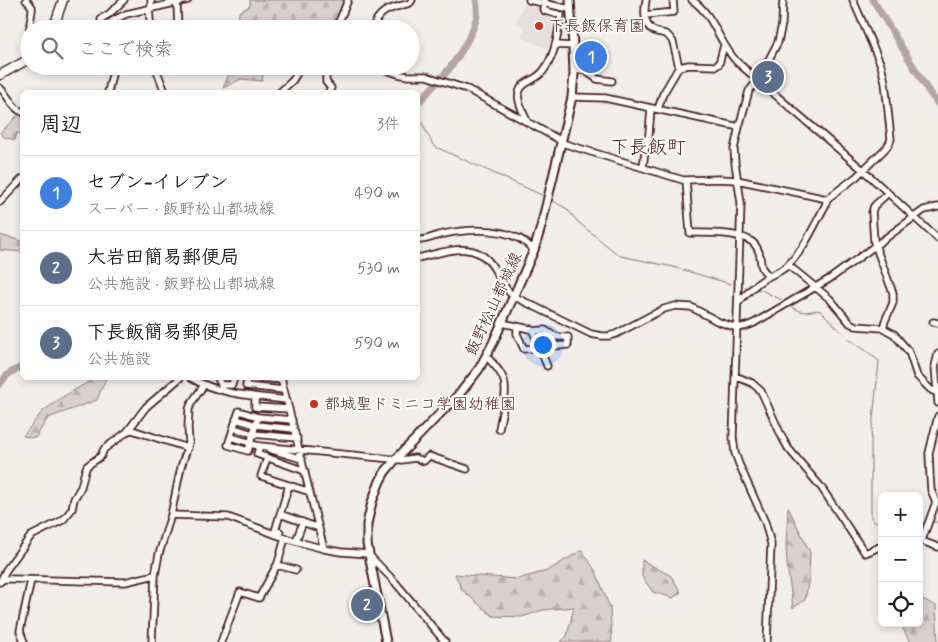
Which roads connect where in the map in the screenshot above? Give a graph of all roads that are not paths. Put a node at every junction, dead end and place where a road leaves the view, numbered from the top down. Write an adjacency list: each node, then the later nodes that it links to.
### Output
1 (26, 0): 20 (street)
2 (63, 0): 21 (highway)
3 (124, 0): 22 (street)
4 (151, 0): 17 (street)
5 (188, 0): 15 (street)
6 (348, 0): 26 (street)
7 (412, 0): 27 (street)
8 (529, 0): 16 (street)
9 (570, 0): 18 (main road, 飯野松山都城線)
10 (646, 0): 19 (street)
11 (673, 0): 19 (street)
12 (692, 0): 30 (street)
13 (784, 0): 40 (street)
14 (853, 0): 54 (street)
15 (177, 2): 17 (street); 25 (street)
16 (545, 2): 18 (street); 28 (street)
17 (150, 8): 23 (street); 24 (street)
18 (570, 9): 29 (main road, 飯野松山都城線)
19 (645, 15): 32 (street)
20 (29, 20)
21 (57, 20)
22 (101, 20)
23 (114, 20)
24 (151, 20)
25 (178, 20)
26 (340, 20)
27 (376, 20)
28 (555, 45): 29 (street); 50 (street)
29 (574, 46): 33 (main road, 飯野松山都城線)
30 (724, 46): 32 (street); 40 (street)
31 (20, 64): 34 (highway)
32 (679, 67): 48 (street)
33 (574, 71): 41 (street); 47 (main road, 飯野松山都城線)
34 (0, 75)
35 (112, 75): 43 (street)
36 (158, 75): 44 (street)
37 (296, 75): 45 (street)
38 (326, 75): 46 (street)
39 (408, 75): 50 (street)
40 (758, 80): 51 (street); 54 (street)
41 (612, 81)
42 (0, 88): 49 (street)
43 (108, 90)
44 (164, 90)
45 (282, 90)
46 (330, 90)
47 (572, 97): 48 (street); 52 (main road, 飯野松山都城線)
48 (655, 109): 51 (street); 53 (street)
49 (20, 111)
50 (528, 123): 52 (street)
51 (739, 127): 56 (street)
52 (562, 143): 53 (street); 67 (main road, 飯野松山都城線)
53 (643, 167): 55 (street)
54 (863, 170): 58 (street); 59 (street)
55 (686, 180): 56 (street); 63 (street)
56 (737, 180): 59 (street); 63 (street)
57 (20, 181): 60 (street)
58 (888, 194): 62 (street); 66 (street)
59 (827, 198): 69 (street)
60 (0, 202)
61 (938, 207): 62 (street)
62 (914, 218): 64 (street); 66 (street)
63 (740, 236): 70 (street); 73 (street)
64 (937, 237)
65 (420, 240): 67 (street)
66 (875, 246): 71 (street); 77 (street)
67 (534, 250): 72 (main road, 飯野松山都城線)
68 (420, 258): 72 (street)
69 (788, 265): 70 (street); 71 (street)
70 (769, 276): 73 (street)
71 (816, 287): 76 (street); 77 (street)
72 (513, 296): 74 (main road, 飯野松山都城線); 76 (street)
73 (738, 303): 76 (street)
74 (502, 323): 75 (street); 83 (main road, 飯野松山都城線)
75 (517, 327): 78 (street); 81 (street)
76 (737, 328): 85 (street)
77 (884, 328): 94 (street)
78 (533, 331): 79 (street); 81 (street)
79 (553, 335): 80 (street); 80 (street)
80 (554, 346): 81 (street)
81 (539, 347): 84 (street)
82 (938, 354): 94 (street)
83 (486, 356): 108 (street); 117 (main road, 飯野松山都城線)
84 (547, 366)
85 (735, 376): 132 (street); 145 (street)
86 (178, 380): 105 (street)
87 (195, 380): 92 (street)
88 (219, 380): 89 (street)
89 (233, 380)
90 (247, 380): 93 (street)
91 (281, 380): 93 (street)
92 (204, 385): 95 (street); 113 (street)
93 (284, 390): 96 (street)
94 (937, 392): 97 (street)
95 (255, 396): 96 (street); 98 (street)
96 (287, 400): 99 (street)
97 (938, 403)
98 (255, 407): 99 (street); 100 (street)
99 (289, 409): 103 (street)
100 (257, 416): 102 (street); 103 (street); 104 (street)
101 (938, 416): 126 (street)
102 (236, 419): 104 (street); 106 (street)
103 (292, 420): 107 (street)
104 (256, 425): 107 (street); 109 (street)
105 (129, 428): 113 (street); 139 (street)
106 (234, 428): 109 (street); 111 (street)
107 (294, 429): 110 (street)
108 (499, 429)
109 (254, 434): 110 (street); 111 (street)
110 (296, 438): 114 (street)
111 (251, 443): 112 (street)
112 (260, 446): 114 (street); 115 (street); 116 (street)
113 (188, 448): 123 (street)
114 (299, 449): 116 (street); 117 (street)
115 (267, 458): 119 (street); 120 (street)
116 (302, 459): 119 (street)
117 (395, 460): 118 (street); 134 (main road, 飯野松山都城線)
118 (467, 470)
119 (305, 471): 121 (street)
120 (289, 485): 121 (street); 122 (street)
121 (310, 492): 125 (street)
122 (280, 514): 124 (street); 128 (street)
123 (171, 515): 127 (street); 137 (street)
124 (303, 522): 125 (street); 128 (street)
125 (319, 528): 133 (street)
126 (922, 537)
127 (285, 538): 133 (street); 135 (street)
128 (297, 538): 130 (street)
129 (923, 541): 131 (street)
130 (317, 544)
131 (938, 547)
132 (878, 548)
133 (324, 549): 134 (street)
134 (368, 554): 143 (main road, 飯野松山都城線); 144 (street)
135 (277, 565): 136 (street); 142 (street)
136 (296, 570)
137 (155, 575): 138 (street); 141 (street)
138 (30, 580): 139 (street); 140 (street)
139 (0, 581)
140 (24, 642)
141 (152, 642)
142 (221, 642)
143 (386, 642)
144 (445, 642)
145 (767, 642)

